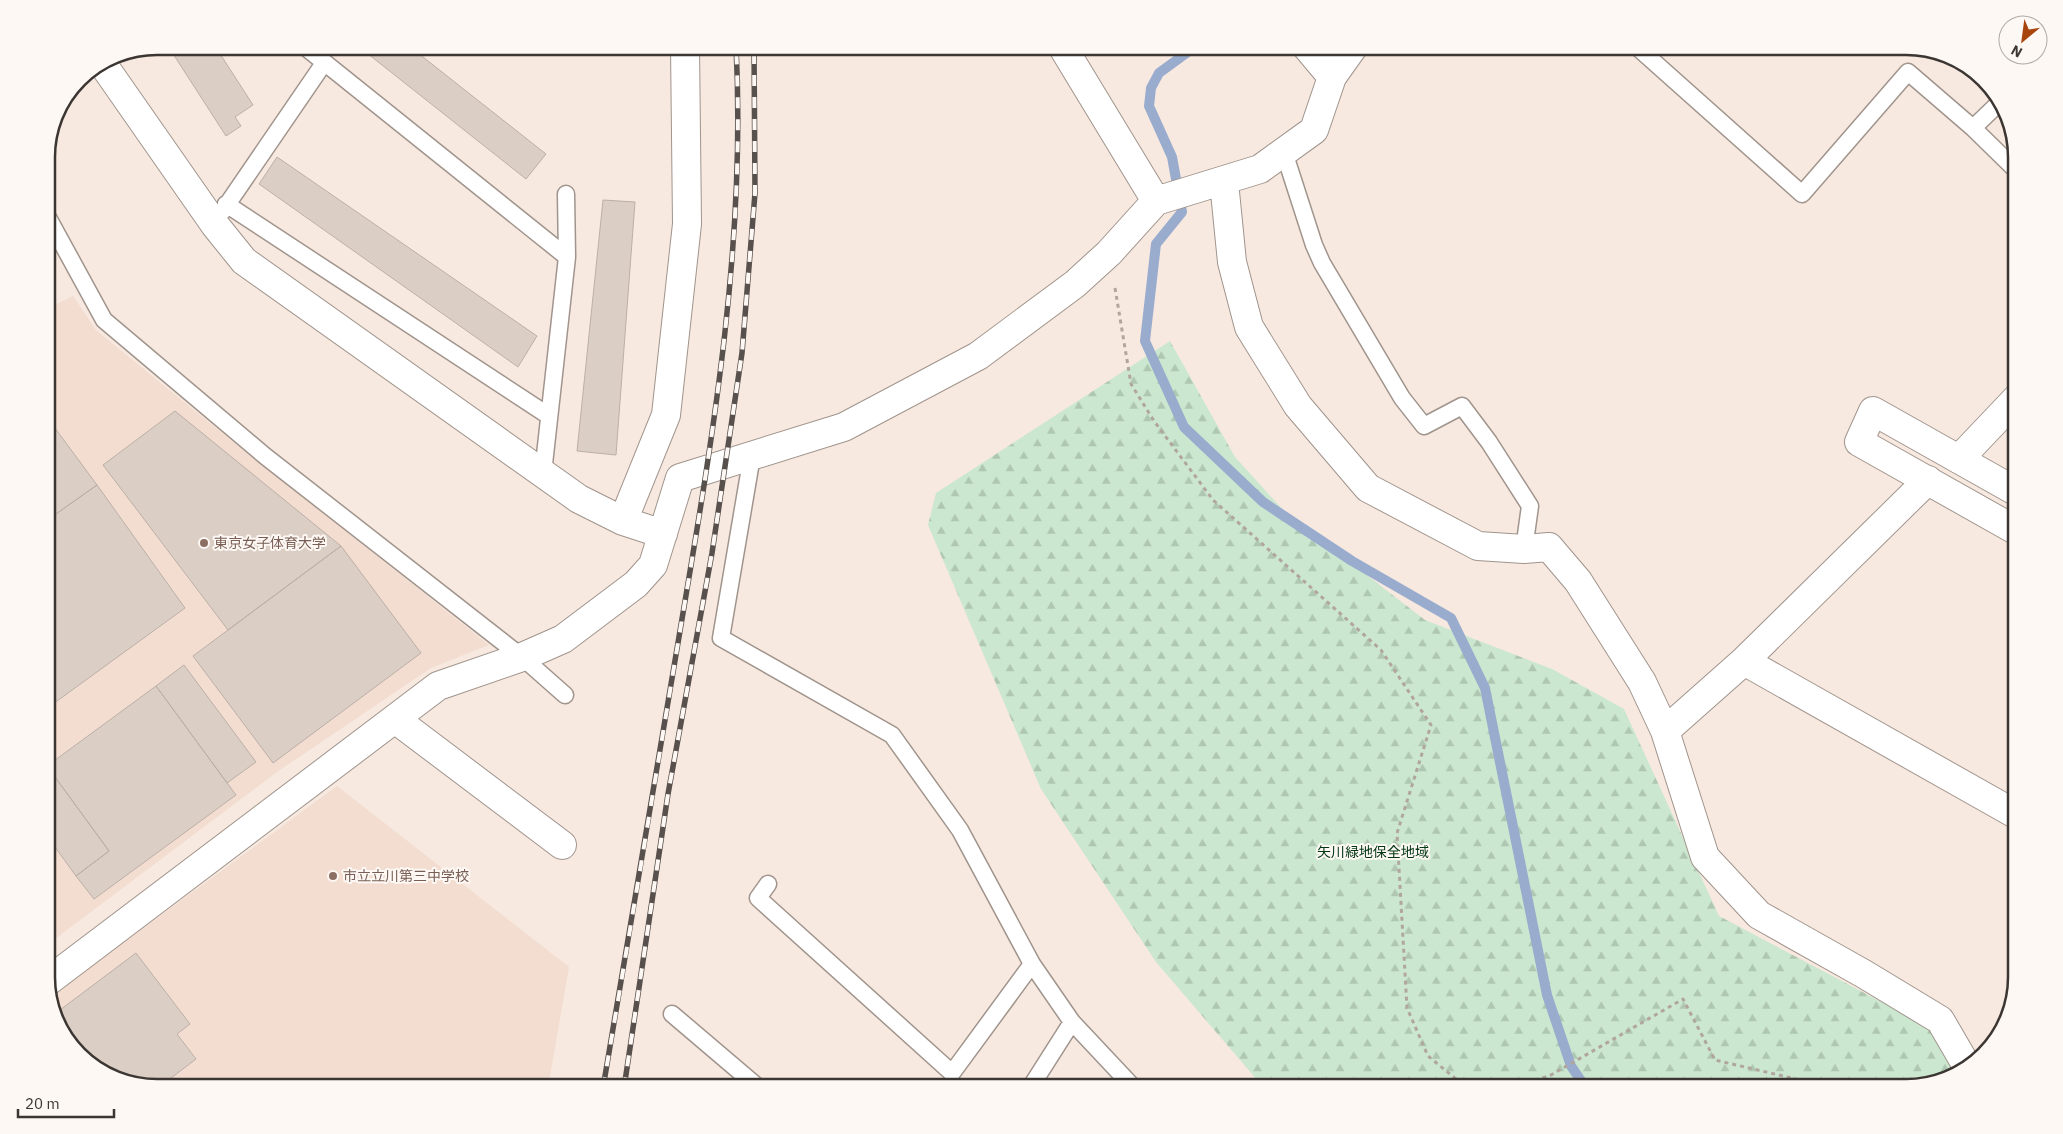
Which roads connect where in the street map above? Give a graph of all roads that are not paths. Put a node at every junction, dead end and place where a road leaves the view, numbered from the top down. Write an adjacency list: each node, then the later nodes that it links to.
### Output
1 (315, 55): 7 (lane)
2 (686, 55): 27 (street)
3 (1068, 55): 16 (street)
4 (1314, 55): 9 (street)
5 (1348, 55): 9 (street)
6 (1646, 55): 11 (lane)
7 (324, 63): 17 (lane); 19 (lane)
8 (107, 69): 17 (street)
9 (1332, 77): 12 (street)
10 (1994, 107): 11 (lane)
11 (1973, 128): 13 (lane)
12 (1284, 152): 14 (street); 30 (lane)
13 (2008, 163)
14 (1211, 185): 16 (street); 30 (street)
15 (566, 194): 19 (lane)
16 (1157, 201): 22 (street)
17 (221, 215): 21 (lane); 24 (street)
18 (55, 230): 31 (lane)
19 (567, 257): 21 (lane)
20 (2008, 407): 23 (street)
21 (549, 416): 24 (lane)
22 (752, 456): 29 (street); 39 (lane)
23 (1959, 459): 25 (street); 26 (street)
24 (543, 473): 27 (street)
25 (1928, 480): 28 (street); 32 (street)
26 (2008, 487)
27 (623, 521): 29 (street)
28 (2008, 526)
29 (663, 534): 31 (street)
30 (1524, 549): 35 (street)
31 (522, 657): 33 (lane); 34 (street)
32 (1744, 661): 35 (street); 36 (street)
33 (565, 695)
34 (395, 719): 37 (street); 40 (street)
35 (1665, 731): 43 (street)
36 (2008, 810)
37 (562, 845)
38 (768, 884): 39 (lane)
39 (1032, 964): 42 (lane)
40 (55, 975)
41 (672, 1014): 44 (lane)
42 (1072, 1022): 45 (lane); 46 (lane)
43 (1964, 1061)
44 (749, 1079)
45 (1036, 1079)
46 (1126, 1079)

